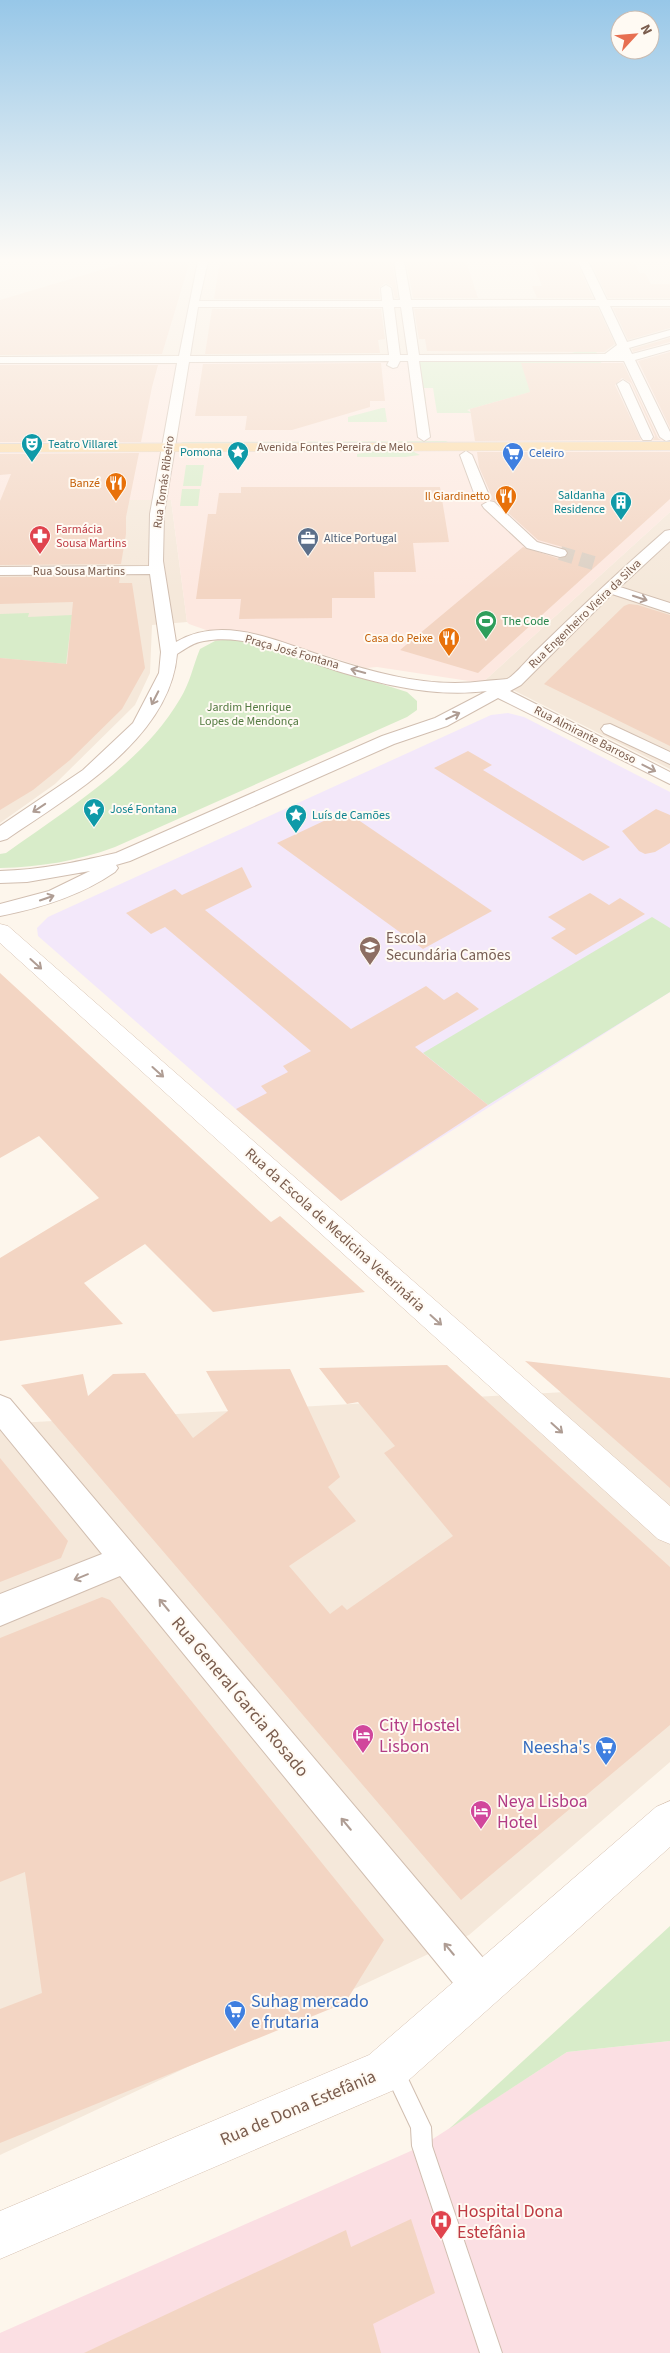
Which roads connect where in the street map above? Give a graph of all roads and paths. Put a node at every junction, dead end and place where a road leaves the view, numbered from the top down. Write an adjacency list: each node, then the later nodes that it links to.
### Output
1 (183, 371): 9 (street, Rua Tomás Ribeiro)
2 (414, 371): 5 (street)
3 (617, 371): 6 (street)
4 (635, 371): 8 (street)
5 (424, 437): 6 (main road, Avenida Fontes Pereira de Melo); 9 (main road, Avenida Fontes Pereira de Melo)
6 (646, 437): 8 (main road, Avenida Fontes Pereira de Melo)
7 (0, 439): 9 (main road, Avenida Fontes Pereira de Melo)
8 (669, 440): 9 (main road, Avenida Fontes Pereira de Melo)
9 (169, 443): 10 (main road, Avenida Fontes Pereira de Melo); 16 (street, Rua Tomás Ribeiro)
10 (0, 448)
11 (466, 455): 12 (street)
12 (481, 493)
13 (489, 506): 15 (street)
14 (670, 534): 18 (street, Rua Engenheiro Vieira da Silva)
15 (560, 553)
16 (157, 570): 17 (street, Rua Sousa Martins); 22 (street, Rua Tomás Ribeiro)
17 (0, 571)
18 (622, 578): 19 (street, Rua Engenheiro Vieira da Silva); 20 (street)
19 (609, 588): 21 (street, one-way to 21); 25 (street, Rua Engenheiro Vieira da Silva)
20 (670, 593)
21 (670, 608)
22 (164, 615): 23 (street); 24 (street, Rua Tomás Ribeiro)
23 (204, 636): 24 (street, Praça José Fontana); 26 (street, Praça José Fontana, one-way to 23)
24 (169, 652): 36 (street, one-way to 36)
25 (514, 681): 27 (street, Praça José Fontana); 28 (street, Rua Almirante Barroso); 29 (street, Rua Engenheiro Vieira da Silva)
26 (405, 684): 27 (street, Praça José Fontana); 30 (street, Praça José Fontana)
27 (479, 687): 30 (street, Praça José Fontana)
28 (531, 690)
29 (499, 692): 32 (street, Praça José Fontana, one-way to 29); 35 (street, Rua Almirante Barroso, one-way to 35)
30 (427, 708): 32 (street, Praça José Fontana); 33 (street, Praça José Fontana)
31 (592, 720): 34 (street, Rua Almirante Barroso)
32 (407, 734): 33 (street, Praça José Fontana)
33 (388, 740): 37 (street, Praça José Fontana)
34 (670, 759)
35 (670, 779)
36 (0, 835)
37 (123, 857): 38 (street, Praça José Fontana); 39 (street, Praça José Fontana, one-way to 37)
38 (0, 877)
39 (0, 910)
40 (0, 932): 42 (street, Rua da Escola de Medicina Veterinária, one-way to 42)
41 (0, 1408): 43 (street, Rua General Garcia Rosado)
42 (670, 1528)
43 (126, 1559): 44 (street, one-way to 44); 46 (street, Rua General Garcia Rosado, one-way to 43)
44 (0, 1610)
45 (670, 1821): 46 (street, Rua de Dona Estefânia)
46 (481, 1986): 47 (street, Rua de Dona Estefânia)
47 (391, 2064): 48 (street, Rua de Dona Estefânia); 49 (lane)
48 (0, 2234)
49 (491, 2353)

